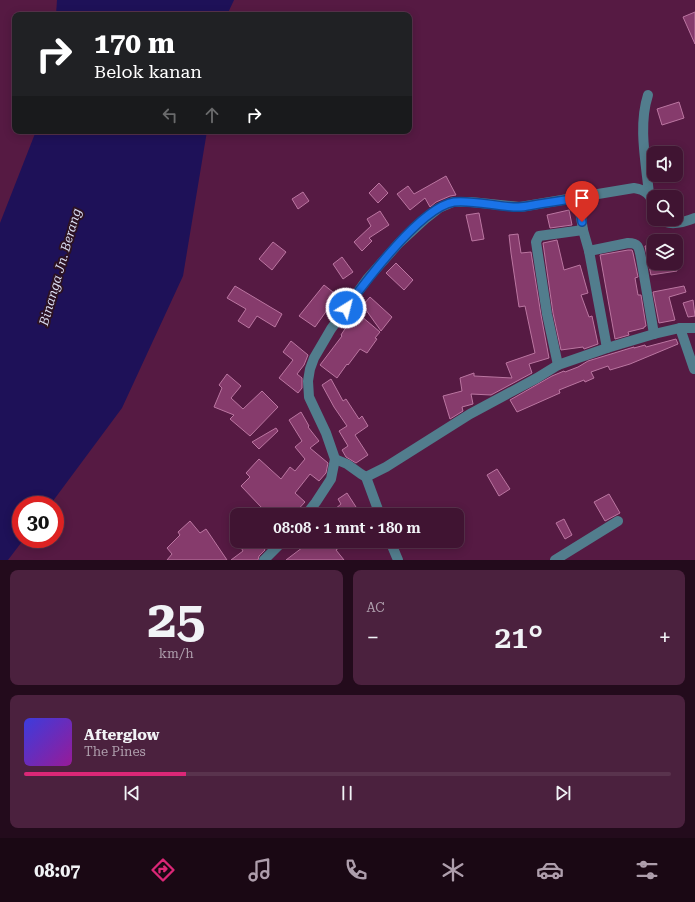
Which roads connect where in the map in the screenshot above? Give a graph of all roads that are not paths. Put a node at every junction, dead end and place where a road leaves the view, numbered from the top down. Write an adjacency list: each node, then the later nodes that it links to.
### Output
1 (648, 95): 2 (street)
2 (649, 190)
3 (647, 193): 4 (street)
4 (578, 198): 7 (street); 15 (street)
5 (695, 218): 6 (street)
6 (683, 222)
7 (583, 230): 8 (street); 13 (street)
8 (589, 251): 11 (street); 12 (street)
9 (680, 328): 10 (street); 11 (street); 14 (street)
10 (695, 328)
11 (654, 334): 12 (street)
12 (607, 348): 13 (street)
13 (558, 366): 16 (street)
14 (694, 369)
15 (336, 459): 16 (street); 17 (street)
16 (366, 477): 18 (street)
17 (311, 508)
18 (377, 508)
19 (618, 521): 24 (street)
20 (276, 548): 22 (street)
21 (393, 548): 23 (street)
22 (264, 560)
23 (398, 560)
24 (555, 560)

